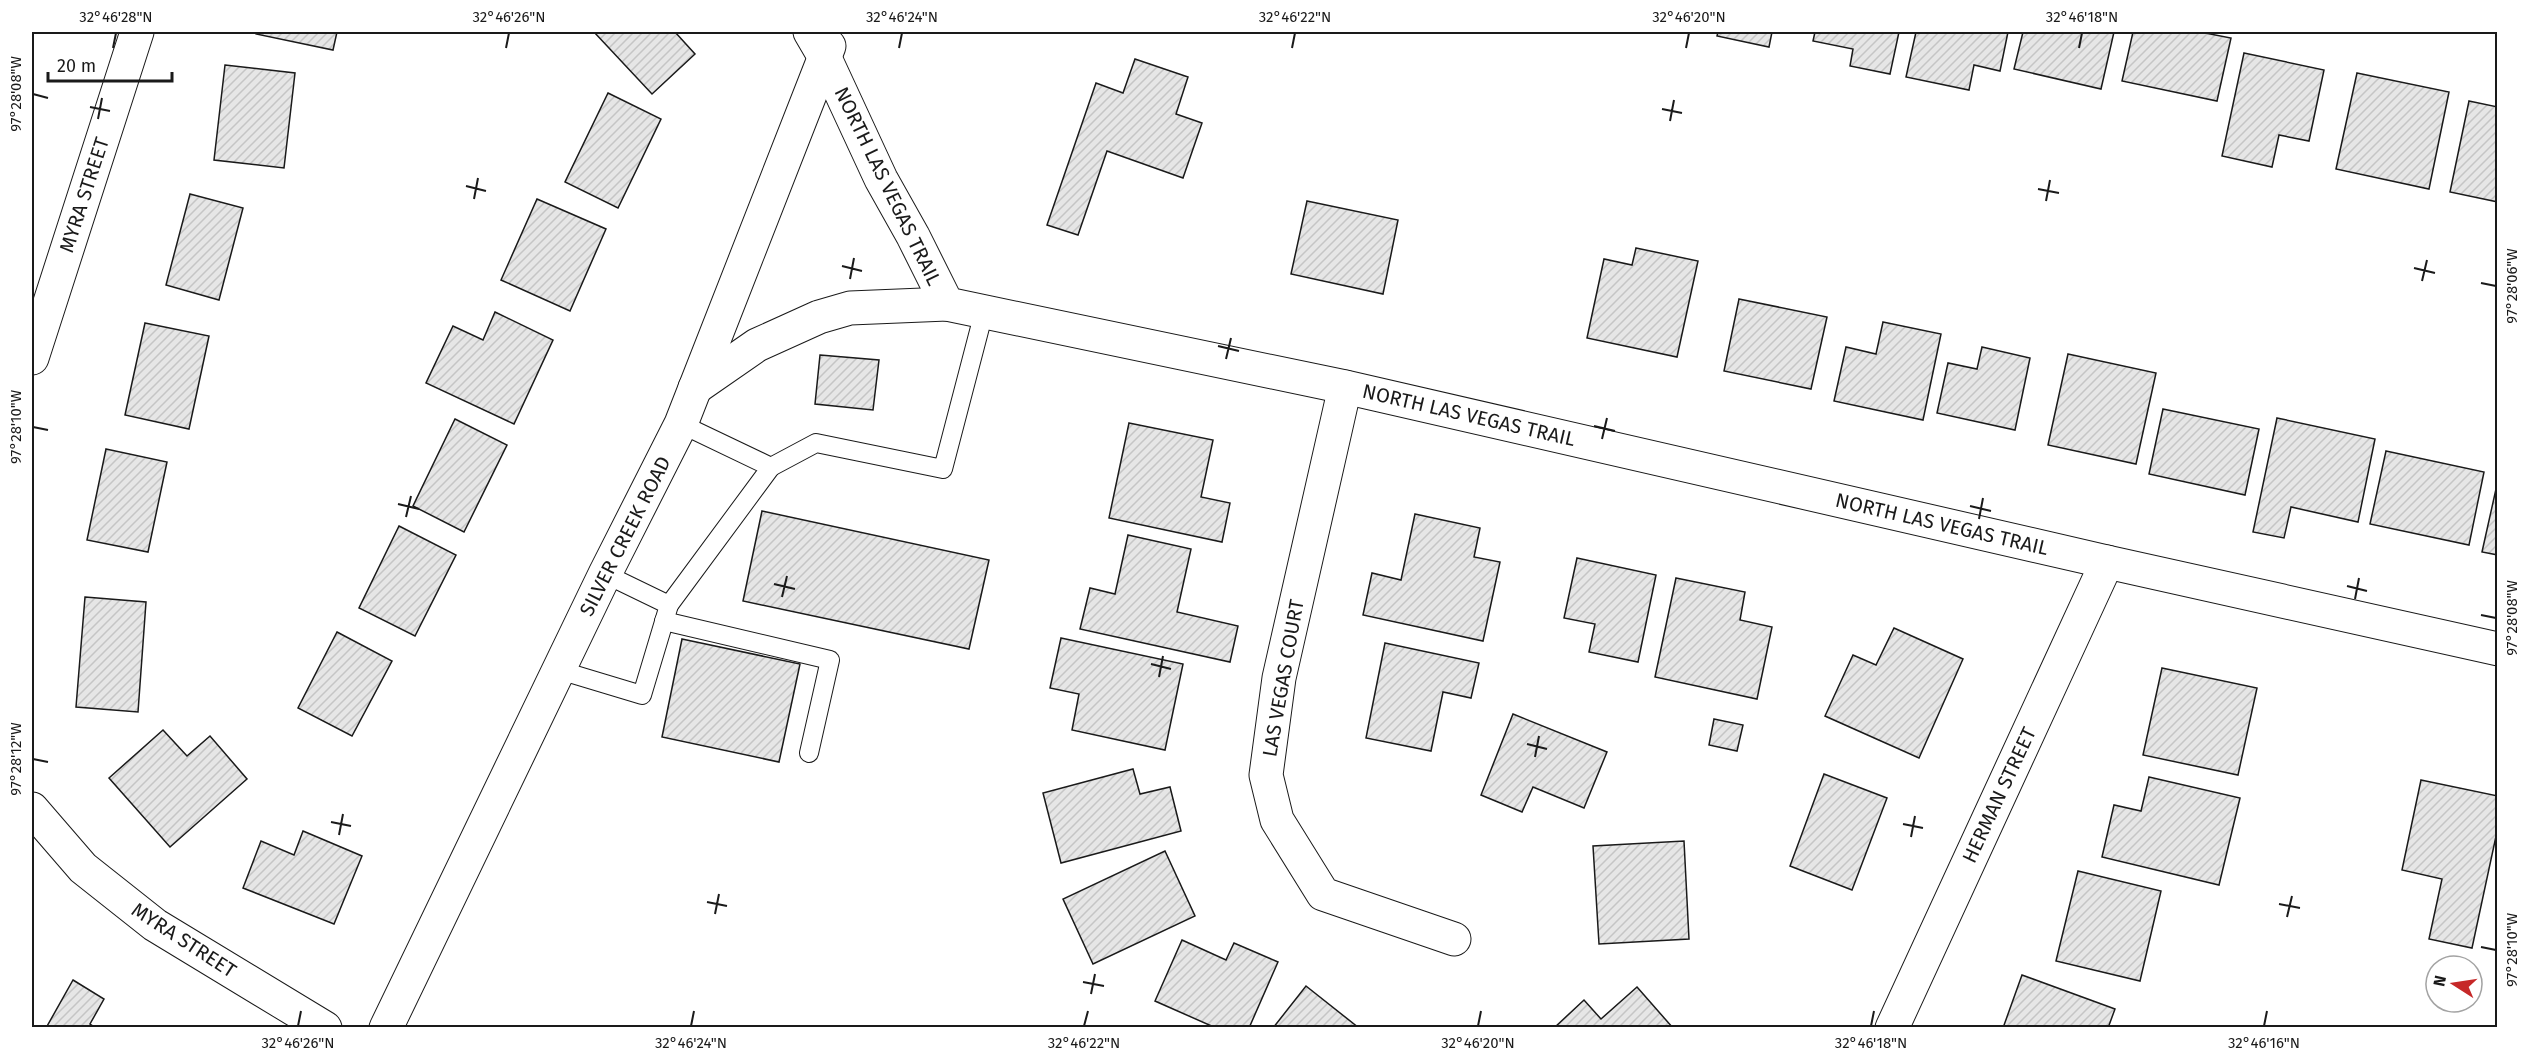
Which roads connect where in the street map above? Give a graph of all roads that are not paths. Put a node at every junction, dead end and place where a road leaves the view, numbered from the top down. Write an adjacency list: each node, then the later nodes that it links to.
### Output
1 (137, 32): 5 (street, MYRA STREET)
2 (823, 40): 3 (street, NORTH LAS VEGAS TRAIL); 7 (street, SILVER CREEK ROAD)
3 (947, 304): 4 (street, NORTH LAS VEGAS TRAIL); 7 (street)
4 (984, 312): 6 (street, NORTH LAS VEGAS TRAIL); 9 (lane)
5 (32, 358)
6 (1345, 387): 10 (street, NORTH LAS VEGAS TRAIL); 17 (street, LAS VEGAS COURT)
7 (695, 388): 8 (street, SILVER CREEK ROAD)
8 (681, 424): 9 (lane); 11 (street, SILVER CREEK ROAD)
9 (771, 467): 12 (lane)
10 (2107, 562): 13 (street, NORTH LAS VEGAS TRAIL); 20 (street, HERMAN STREET)
11 (605, 574): 12 (lane); 14 (street, SILVER CREEK ROAD)
12 (666, 613): 14 (lane); 15 (lane)
13 (2498, 649)
14 (559, 670): 19 (street, SILVER CREEK ROAD)
15 (809, 753)
16 (32, 809): 18 (street, MYRA STREET)
17 (1455, 939)
18 (325, 1028)
19 (386, 1028)
20 (1892, 1028)

